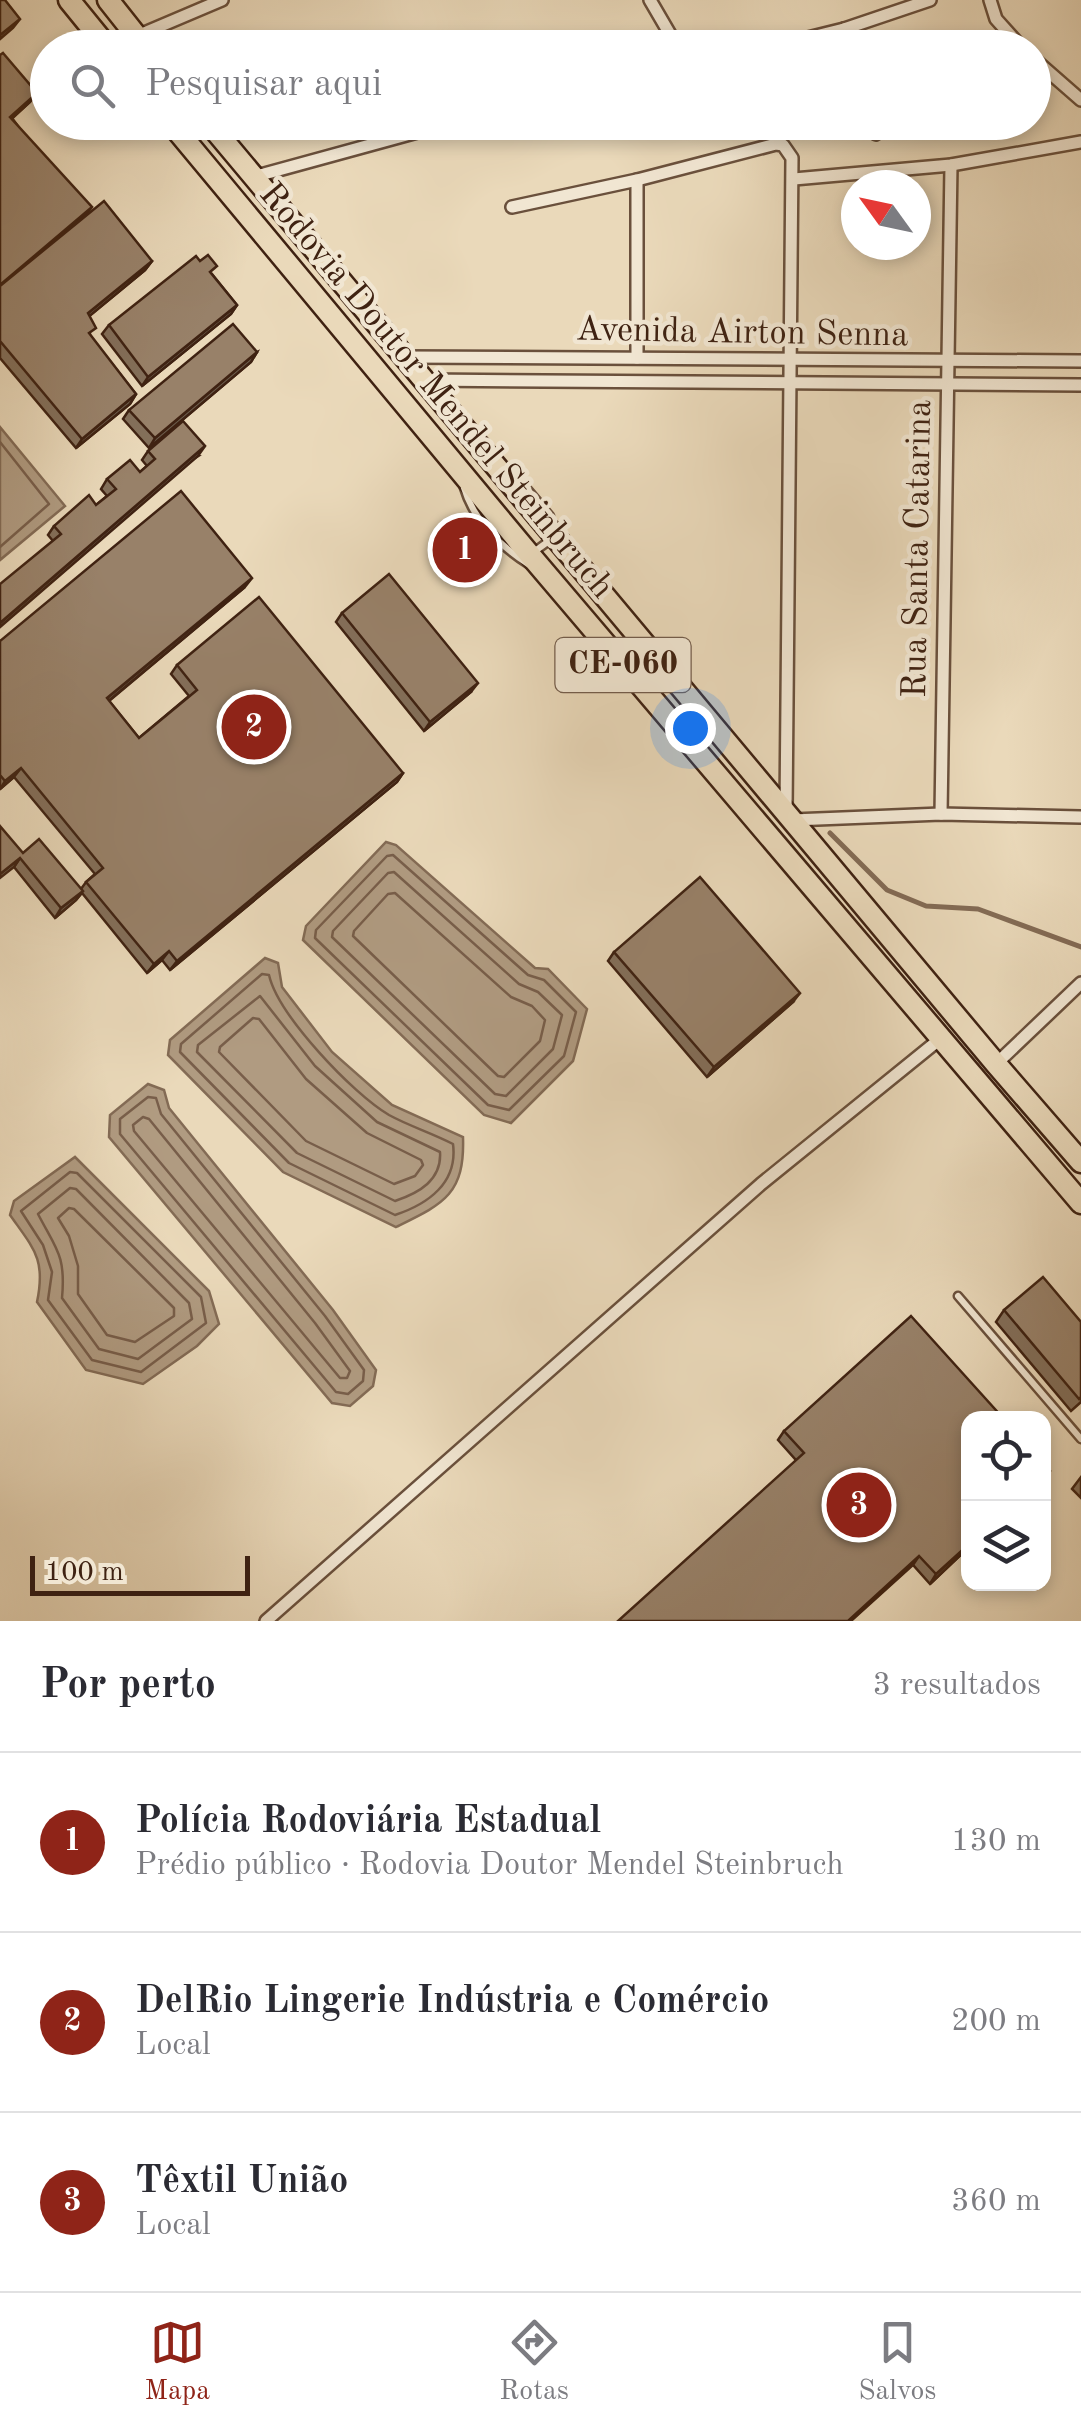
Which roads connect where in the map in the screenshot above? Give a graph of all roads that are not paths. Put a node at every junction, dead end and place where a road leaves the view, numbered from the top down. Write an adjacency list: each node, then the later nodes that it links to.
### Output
1 (69, 0): 9 (highway)
2 (108, 0): 10 (highway)
3 (222, 0): 11 (street)
4 (650, 0): 12 (street)
5 (930, 0): 7 (street)
6 (990, 0): 14 (street)
7 (902, 4): 8 (street)
8 (844, 29): 13 (street)
9 (93, 30)
10 (132, 30)
11 (165, 30)
12 (668, 30)
13 (840, 30)
14 (1006, 30)
15 (1051, 73): 16 (street)
16 (1058, 78): 17 (street); 18 (street)
17 (1081, 84)
18 (1081, 100)
19 (185, 140): 39 (highway, Rodovia Doutor Mendel Steinbruch / CE-060)
20 (223, 140): 24 (highway, Rodovia Doutor Mendel Steinbruch / CE-060)
21 (389, 140): 24 (street)
22 (1081, 142): 23 (street)
23 (950, 165): 25 (street); 33 (street, Rua Santa Catarina)
24 (254, 177): 28 (highway, Rodovia Doutor Mendel Steinbruch / CE-060)
25 (794, 179): 26 (street); 31 (street)
26 (637, 180): 27 (street); 29 (street)
27 (512, 207)
28 (403, 358): 29 (street, Avenida Airton Senna); 34 (highway, Rodovia Doutor Mendel Steinbruch / CE-060)
29 (637, 358): 30 (street, Avenida Airton Senna)
30 (667, 359): 31 (street, Avenida Airton Senna); 35 (street)
31 (790, 361): 33 (street, Avenida Airton Senna); 36 (street)
32 (1081, 361): 33 (street, Avenida Airton Senna)
33 (949, 363): 37 (street, Rua Santa Catarina)
34 (423, 380): 35 (street, Avenida Airton Senna); 40 (highway, Rodovia Doutor Mendel Steinbruch / CE-060)
35 (668, 382): 36 (street, Avenida Airton Senna)
36 (790, 382): 37 (street, Avenida Airton Senna); 46 (street)
37 (948, 383): 38 (street, Avenida Airton Senna); 45 (street, Rua Santa Catarina)
38 (1081, 384)
39 (458, 467): 41 (highway, Rodovia Doutor Mendel Steinbruch / CE-060); 44 (lane)
40 (500, 472): 41 (lane); 42 (highway, Rodovia Doutor Mendel Steinbruch / CE-060)
41 (478, 491): 43 (highway, Rodovia Doutor Mendel Steinbruch / CE-060)
42 (554, 537): 43 (lane); 46 (highway, Rodovia Doutor Mendel Steinbruch / CE-060)
43 (530, 555): 44 (highway, Rodovia Doutor Mendel Steinbruch / CE-060)
44 (550, 576): 49 (highway, Rodovia Doutor Mendel Steinbruch / CE-060)
45 (941, 814): 46 (street); 47 (street)
46 (789, 816): 50 (highway, Rodovia Doutor Mendel Steinbruch / CE-060)
47 (1081, 817)
48 (1081, 983): 50 (street)
49 (940, 1038): 52 (highway, Rodovia Doutor Mendel Steinbruch / CE-060); 55 (street)
50 (996, 1064): 51 (highway, Rodovia Doutor Mendel Steinbruch / CE-060)
51 (1081, 1162)
52 (1081, 1202)
53 (958, 1296): 54 (lane)
54 (1081, 1439)
55 (266, 1621)

